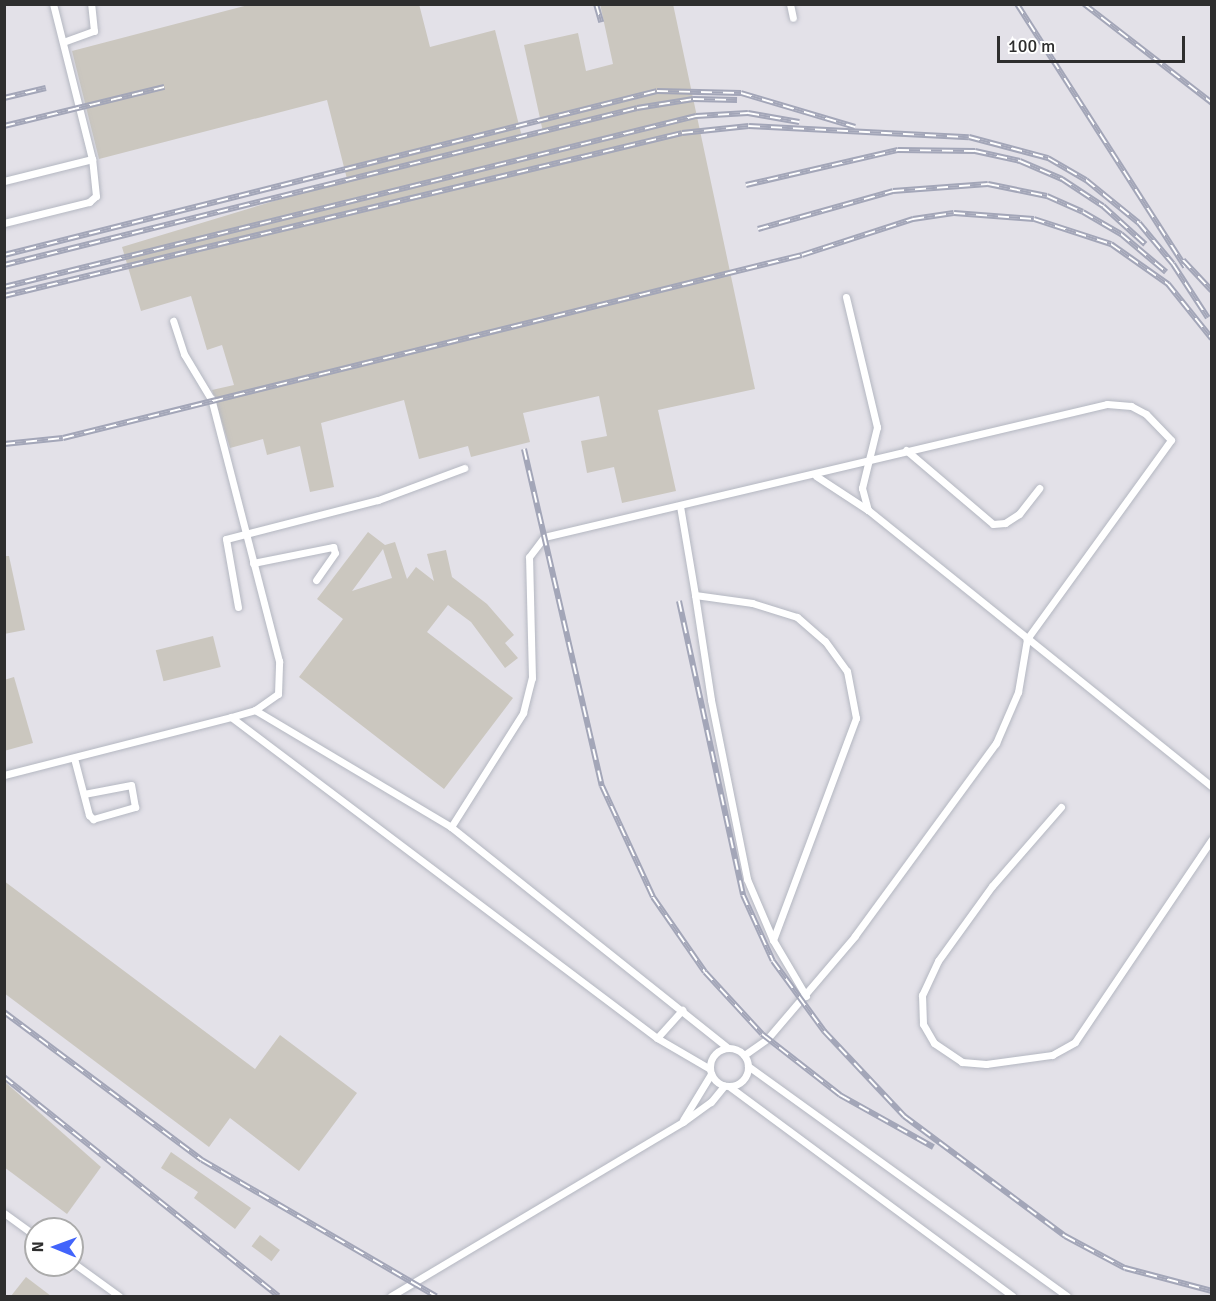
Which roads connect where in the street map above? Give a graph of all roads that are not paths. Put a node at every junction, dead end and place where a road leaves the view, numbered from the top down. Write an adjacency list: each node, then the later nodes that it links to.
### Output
1 (53, 4): 5 (lane)
2 (91, 4): 5 (lane)
3 (790, 4): 4 (lane)
4 (793, 18)
5 (63, 42): 6 (lane)
6 (92, 159): 7 (lane); 8 (lane)
7 (4, 181)
8 (4, 223)
9 (846, 297): 12 (lane)
10 (173, 321): 18 (lane)
11 (906, 450): 12 (lane); 15 (lane); 23 (lane)
12 (872, 460): 14 (lane); 17 (lane)
13 (464, 468): 18 (lane)
14 (816, 476): 16 (lane); 17 (lane)
15 (1039, 488)
16 (680, 506): 21 (lane); 31 (lane)
17 (868, 510): 23 (lane)
18 (245, 535): 19 (lane); 22 (lane)
19 (253, 563): 20 (lane); 24 (lane)
20 (316, 580)
21 (695, 596): 33 (lane); 33 (lane)
22 (238, 607)
23 (1027, 639): 28 (lane); 34 (lane)
24 (255, 710): 25 (lane); 31 (lane)
25 (231, 717): 26 (lane); 36 (lane)
26 (74, 758): 27 (lane); 29 (lane)
27 (4, 775)
28 (1212, 787)
29 (84, 794): 29 (lane)
30 (1061, 807): 32 (lane)
31 (451, 827): 35 (lane)
32 (1212, 839)
33 (772, 940): 34 (lane)
34 (806, 996): 38 (lane)
35 (682, 1010): 36 (lane); 37 (lane)
36 (657, 1038): 40 (lane)
37 (728, 1048): 38 (lane); 40 (lane)
38 (744, 1055): 39 (lane)
39 (748, 1066): 41 (lane); 49 (lane)
40 (710, 1071): 41 (lane); 42 (lane)
41 (727, 1086): 42 (lane); 48 (lane)
42 (682, 1122): 47 (lane)
43 (4, 1213): 44 (lane)
44 (24, 1227)
45 (84, 1271): 46 (lane)
46 (118, 1296)
47 (392, 1296)
48 (1012, 1296)
49 (1067, 1296)

